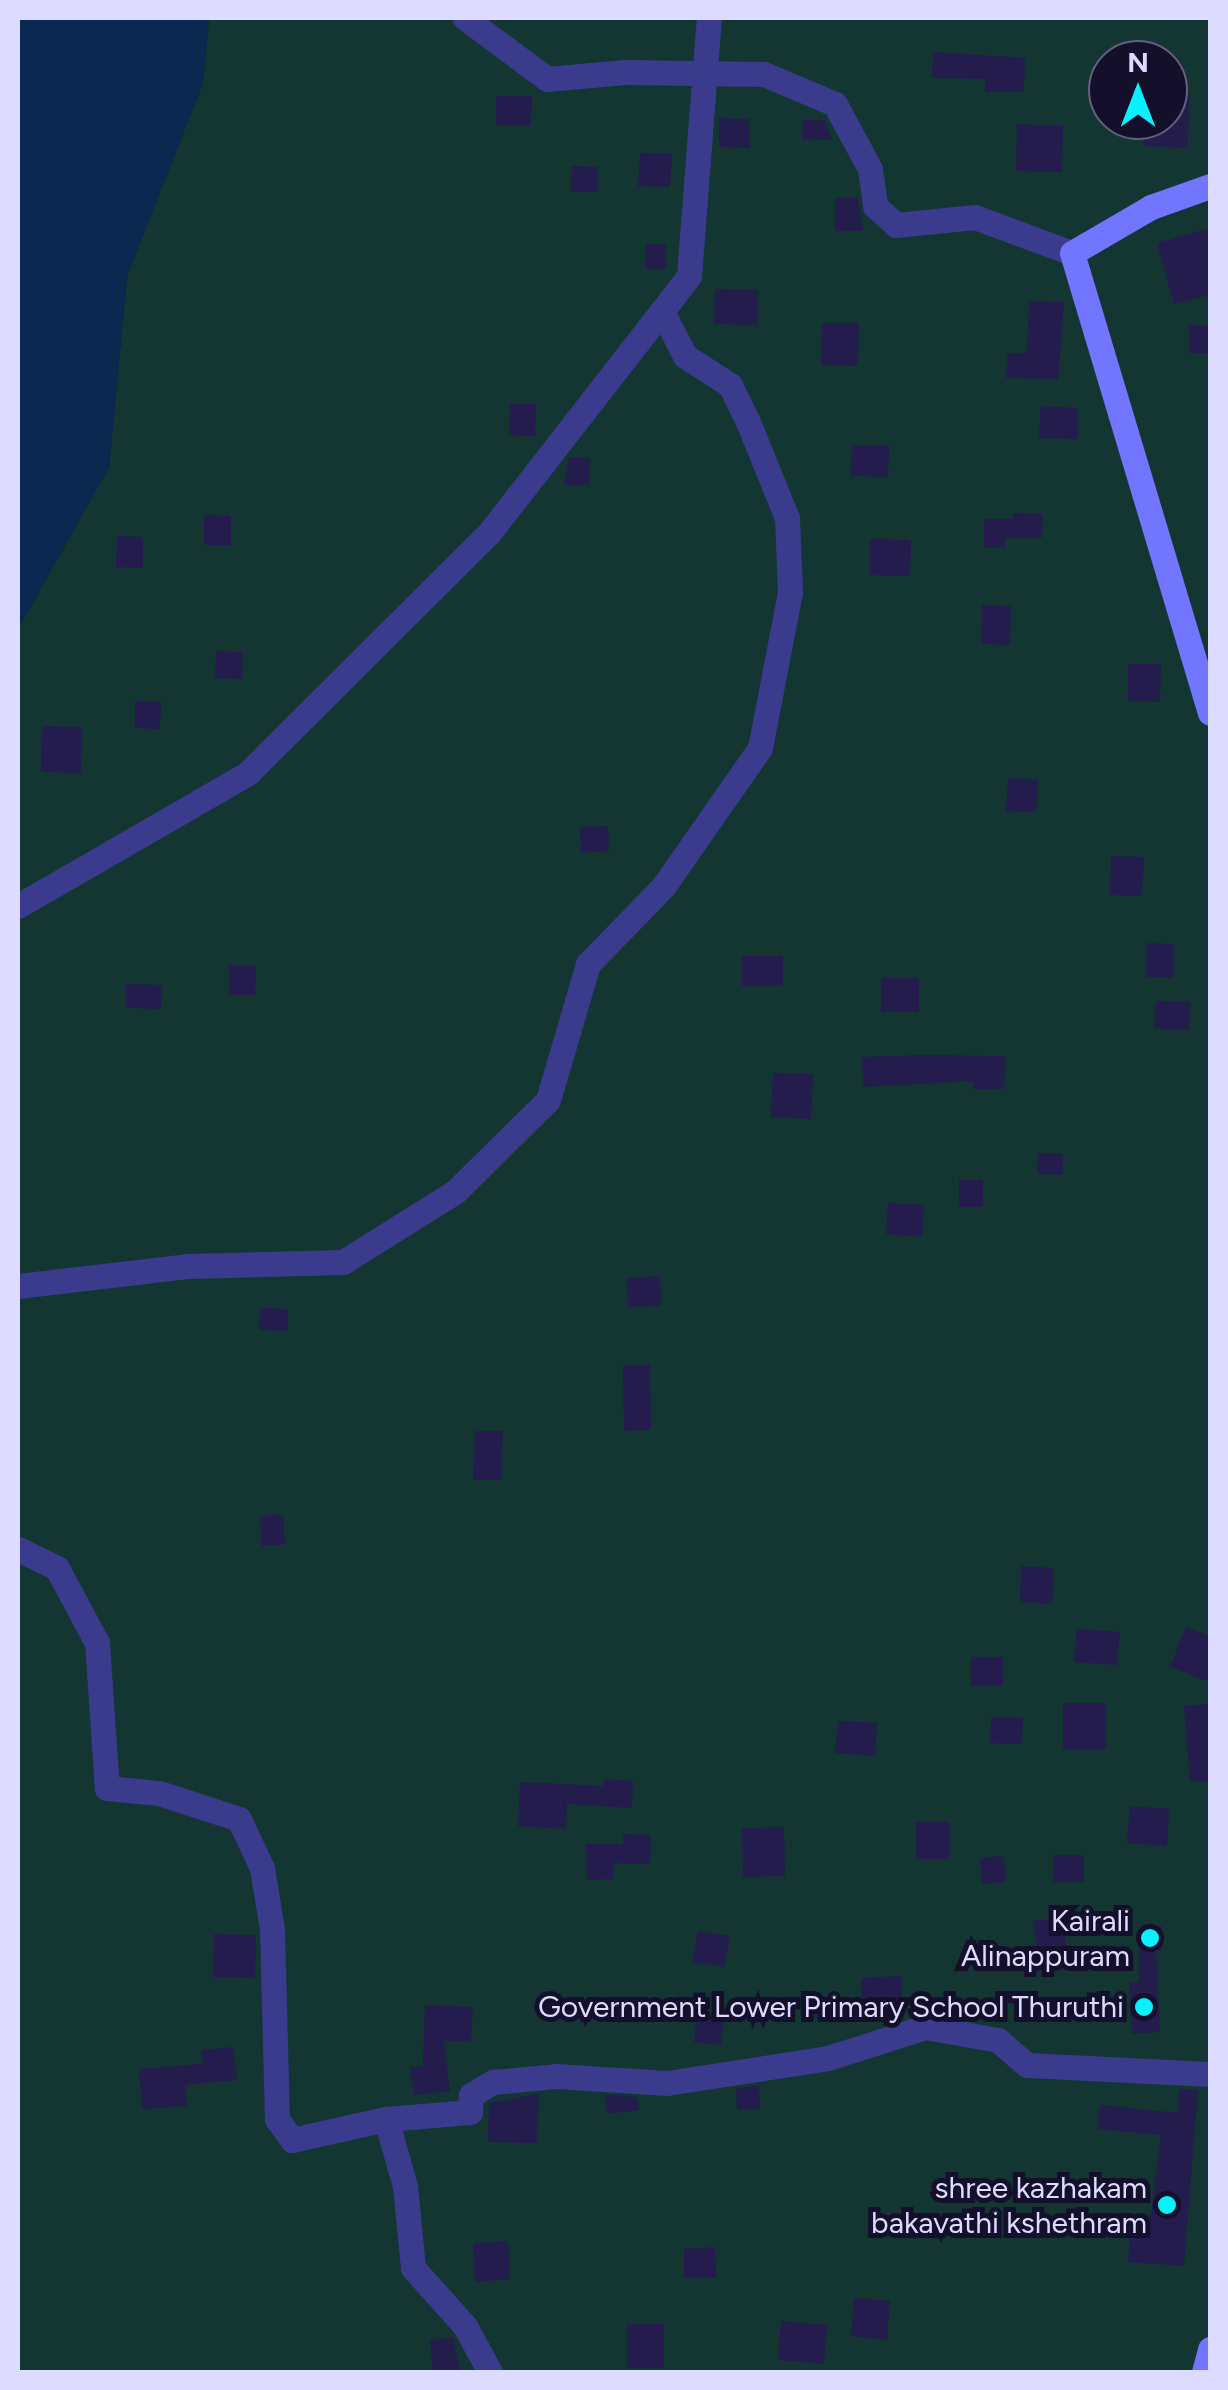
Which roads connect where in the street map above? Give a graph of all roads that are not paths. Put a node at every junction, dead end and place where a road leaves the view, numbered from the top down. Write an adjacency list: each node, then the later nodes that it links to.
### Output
1 (465, 18): 3 (street)
2 (709, 18): 3 (street)
3 (704, 75): 5 (street); 6 (street)
4 (1210, 186): 5 (main road)
5 (1072, 254): 7 (main road)
6 (662, 311): 8 (street); 9 (street)
7 (1210, 713)
8 (18, 906)
9 (18, 1286)
10 (18, 1550): 12 (street)
11 (1210, 2074): 12 (street)
12 (386, 2120): 14 (street)
13 (1210, 2349): 15 (main road)
14 (490, 2372)
15 (1204, 2372)

